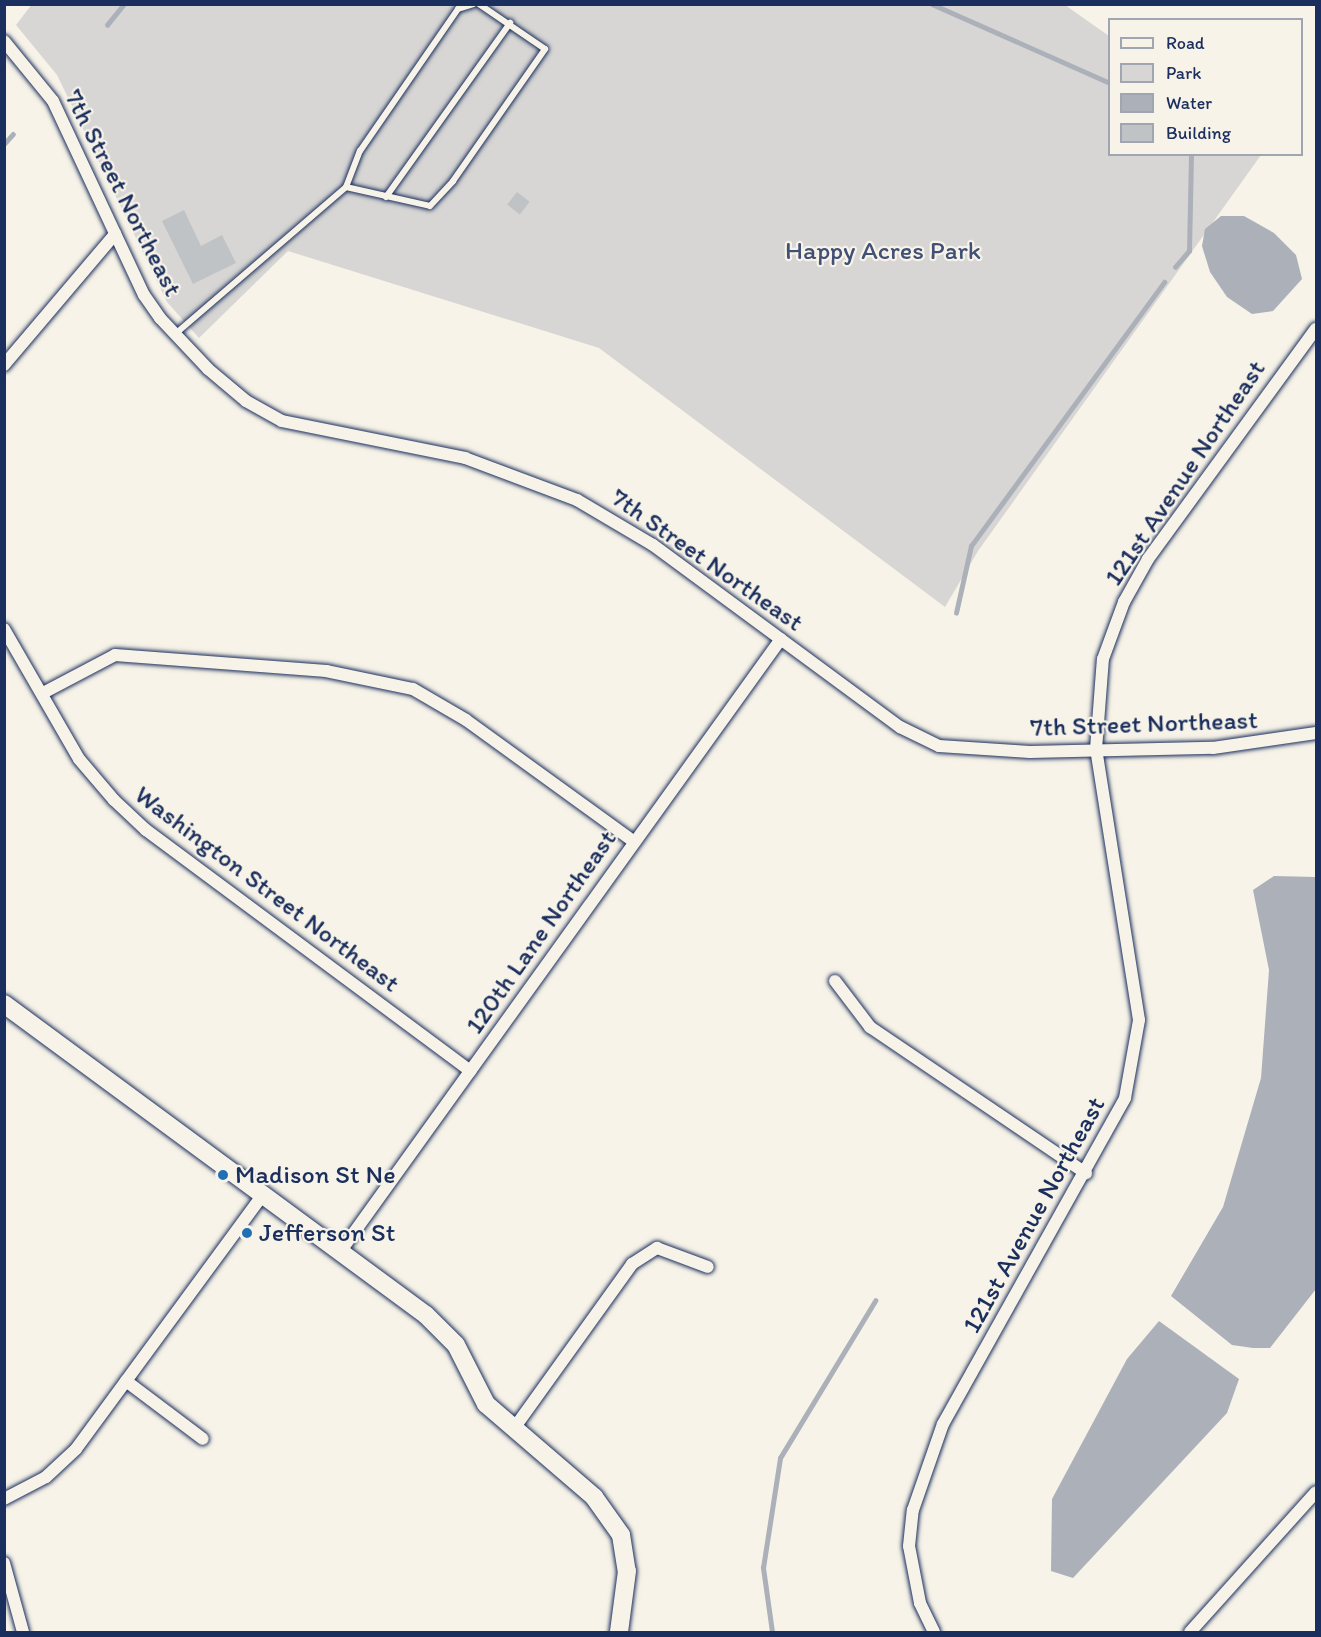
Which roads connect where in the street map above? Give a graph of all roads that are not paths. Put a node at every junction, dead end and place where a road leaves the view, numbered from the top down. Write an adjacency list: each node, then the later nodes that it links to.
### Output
1 (472, 4): 5 (lane)
2 (479, 4): 3 (lane)
3 (510, 23): 6 (lane); 6 (lane)
4 (4, 41): 7 (street, 7th Street Northeast)
5 (346, 187): 6 (lane); 9 (lane)
6 (386, 197)
7 (115, 234): 9 (street, 7th Street Northeast); 10 (street)
8 (1317, 329): 15 (street, 121st Avenue Northeast)
9 (174, 336): 12 (street, 7th Street Northeast)
10 (4, 365)
11 (4, 629): 13 (street, Washington Street Northeast)
12 (781, 639): 15 (street, 7th Street Northeast); 16 (street, 120th Lane Northeast)
13 (43, 693): 16 (street); 19 (street, Washington Street Northeast)
14 (1317, 733): 15 (street, 7th Street Northeast)
15 (1096, 750): 20 (street, 121st Avenue Northeast)
16 (633, 841): 19 (street, 120th Lane Northeast)
17 (835, 981): 20 (street)
18 (4, 1004): 21 (street)
19 (470, 1071): 22 (street, 120th Lane Northeast)
20 (1086, 1173): 32 (street, 121st Avenue Northeast)
21 (263, 1194): 22 (street); 24 (street)
22 (340, 1252): 25 (street)
23 (708, 1267): 25 (street)
24 (126, 1381): 26 (street); 28 (street)
25 (515, 1427): 31 (street)
26 (203, 1440)
27 (1317, 1492): 33 (street)
28 (4, 1499)
29 (4, 1563): 30 (street)
30 (23, 1632)
31 (619, 1632)
32 (934, 1632)
33 (1190, 1632)

